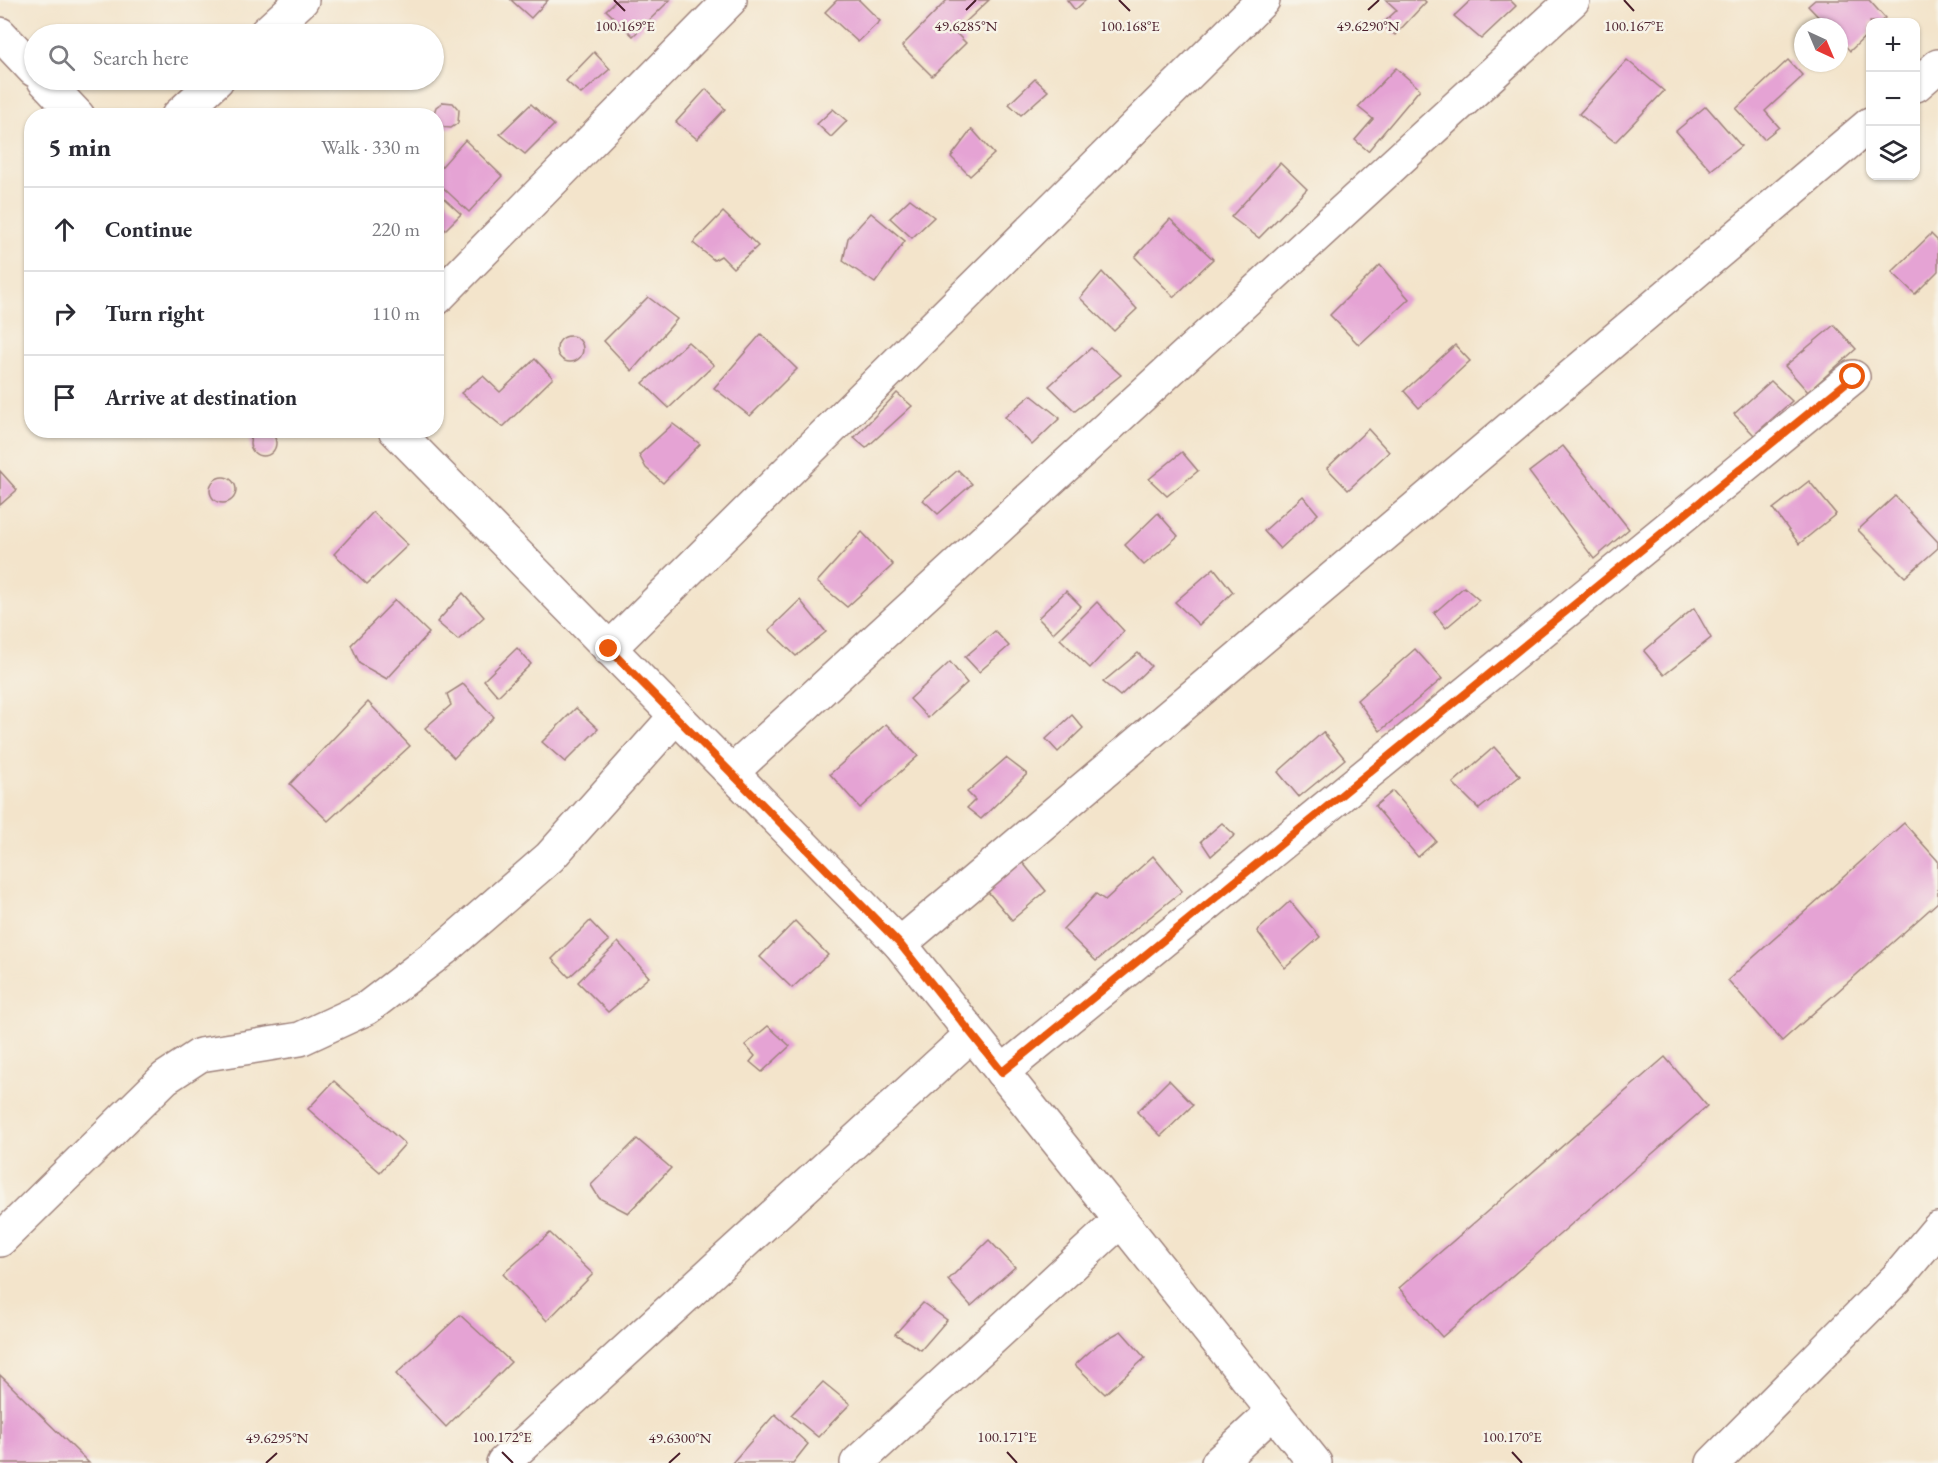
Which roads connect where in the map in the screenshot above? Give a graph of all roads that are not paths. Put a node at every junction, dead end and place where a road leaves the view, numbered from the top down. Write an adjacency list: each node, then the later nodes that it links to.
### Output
1 (302, 0): 5 (street)
2 (730, 0): 15 (street)
3 (1263, 0): 18 (street)
4 (1573, 0): 20 (street)
5 (276, 24)
6 (0, 34): 7 (street)
7 (24, 59)
8 (1938, 66): 9 (street)
9 (1920, 82)
10 (53, 90): 12 (street)
11 (206, 90): 13 (street)
12 (70, 108)
13 (187, 108)
14 (1866, 126): 21 (street)
15 (444, 291)
16 (1853, 377): 23 (street)
17 (403, 438): 18 (street)
18 (609, 649): 19 (street)
19 (675, 717): 20 (street); 26 (street)
20 (732, 772): 21 (street)
21 (900, 944): 22 (street)
22 (971, 1035): 23 (street); 28 (street)
23 (1002, 1072): 24 (street)
24 (1121, 1220): 27 (street); 29 (street)
25 (1938, 1229): 32 (street)
26 (0, 1240)
27 (1274, 1412): 30 (street); 31 (street)
28 (503, 1463)
29 (857, 1463)
30 (1218, 1463)
31 (1315, 1463)
32 (1713, 1463)

